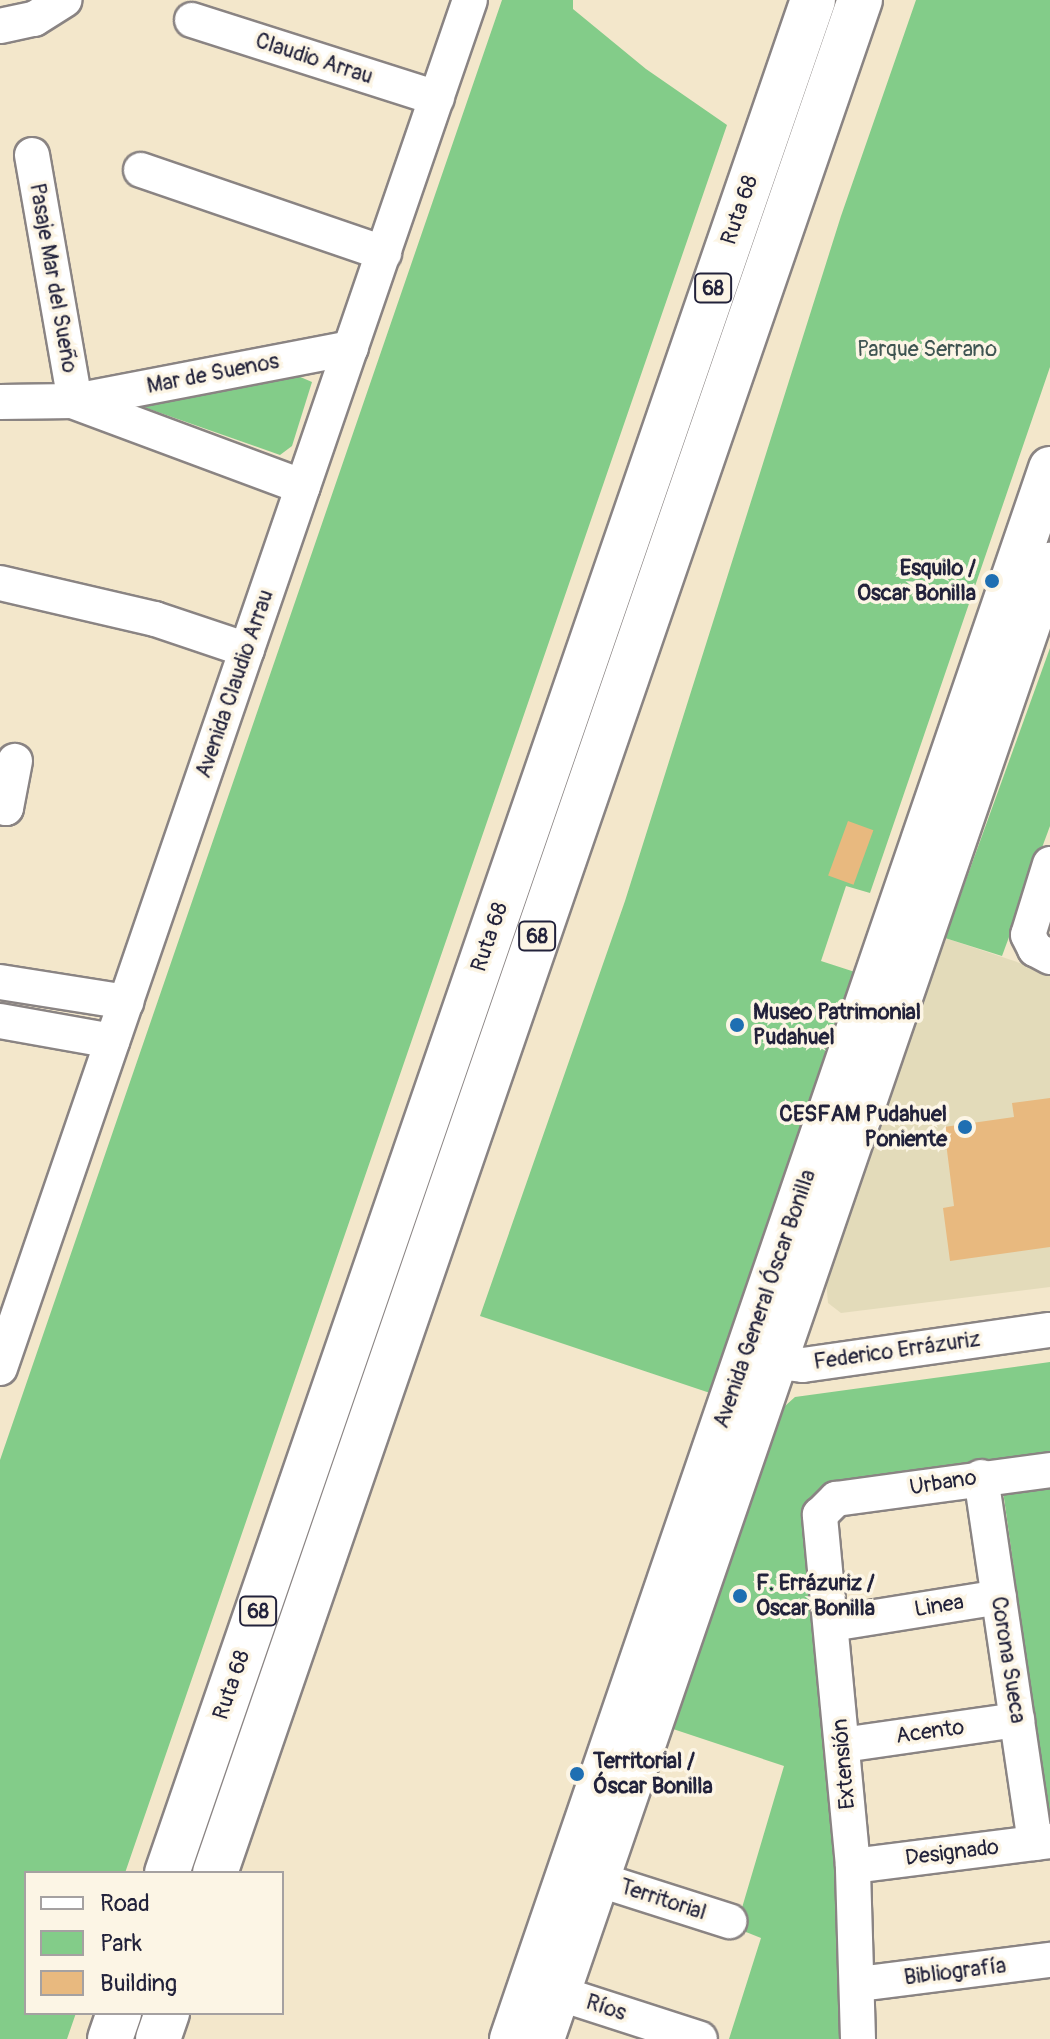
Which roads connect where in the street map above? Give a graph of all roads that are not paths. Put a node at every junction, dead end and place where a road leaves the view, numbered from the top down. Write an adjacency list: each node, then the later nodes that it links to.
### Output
1 (64, 0): 7 (street)
2 (470, 0): 8 (street, Avenida Claudio Arrau)
3 (785, 0): 12 (highway)
4 (813, 0): 12 (highway, Ruta 68 / 68)
5 (860, 0): 42 (highway, Ruta 68 / 68)
6 (192, 20): 8 (street, Claudio Arrau)
7 (0, 26)
8 (437, 98): 11 (street, Avenida Claudio Arrau)
9 (32, 155): 14 (street, Pasaje Mar del Sueño)
10 (141, 170): 11 (street)
11 (384, 253): 13 (street, Avenida Claudio Arrau)
12 (698, 330): 41 (highway, Ruta 68 / 68)
13 (351, 348): 14 (street, Mar de Suenos); 17 (street, Avenida Claudio Arrau)
14 (75, 401): 15 (street, Mar de Suenos); 17 (street, Mar de Suenos)
15 (0, 402)
16 (1050, 468): 30 (main road, Avenida General Óscar Bonilla)
17 (303, 487): 20 (street, Avenida Claudio Arrau)
18 (1050, 564): 30 (main road, Avenida General Óscar Bonilla)
19 (0, 583): 20 (street)
20 (247, 650): 26 (street, Avenida Claudio Arrau)
21 (15, 761): 22 (street)
22 (0, 807)
23 (1050, 864): 24 (street)
24 (1046, 956)
25 (0, 982): 26 (street)
26 (126, 1002): 28 (street, Avenida Claudio Arrau)
27 (0, 1021): 28 (street)
28 (112, 1041): 31 (street, Avenida Claudio Arrau)
29 (1050, 1330): 30 (street, Federico Errázuriz)
30 (759, 1360): 43 (main road, Avenida General Óscar Bonilla); 52 (main road, Avenida General Óscar Bonilla)
31 (0, 1368)
32 (1050, 1470): 33 (street, Urbano)
33 (981, 1477): 34 (street, Urbano); 35 (street, Corona Sueca)
34 (836, 1499): 36 (street, Extensión)
35 (999, 1597): 36 (street, Linea); 37 (street, Corona Sueca)
36 (831, 1624): 38 (street, Extensión)
37 (1017, 1720): 38 (street, Acento); 39 (street, Corona Sueca)
38 (843, 1745): 40 (street, Extensión)
39 (1042, 1842): 40 (street, Designado)
40 (853, 1866): 46 (street, Extensión)
41 (168, 1871)
42 (216, 1871)
43 (597, 1879): 44 (street, Territorial); 47 (main road, Avenida General Óscar Bonilla)
44 (729, 1921)
45 (1050, 1960): 46 (street, Bibliografía)
46 (859, 1984): 55 (street, Extensión)
47 (558, 1993): 53 (main road, Avenida General Óscar Bonilla); 54 (street, Ríos)
48 (118, 2015): 50 (highway)
49 (166, 2015): 51 (highway)
50 (110, 2039)
51 (158, 2039)
52 (511, 2039)
53 (543, 2039)
54 (700, 2039)
55 (858, 2039)

